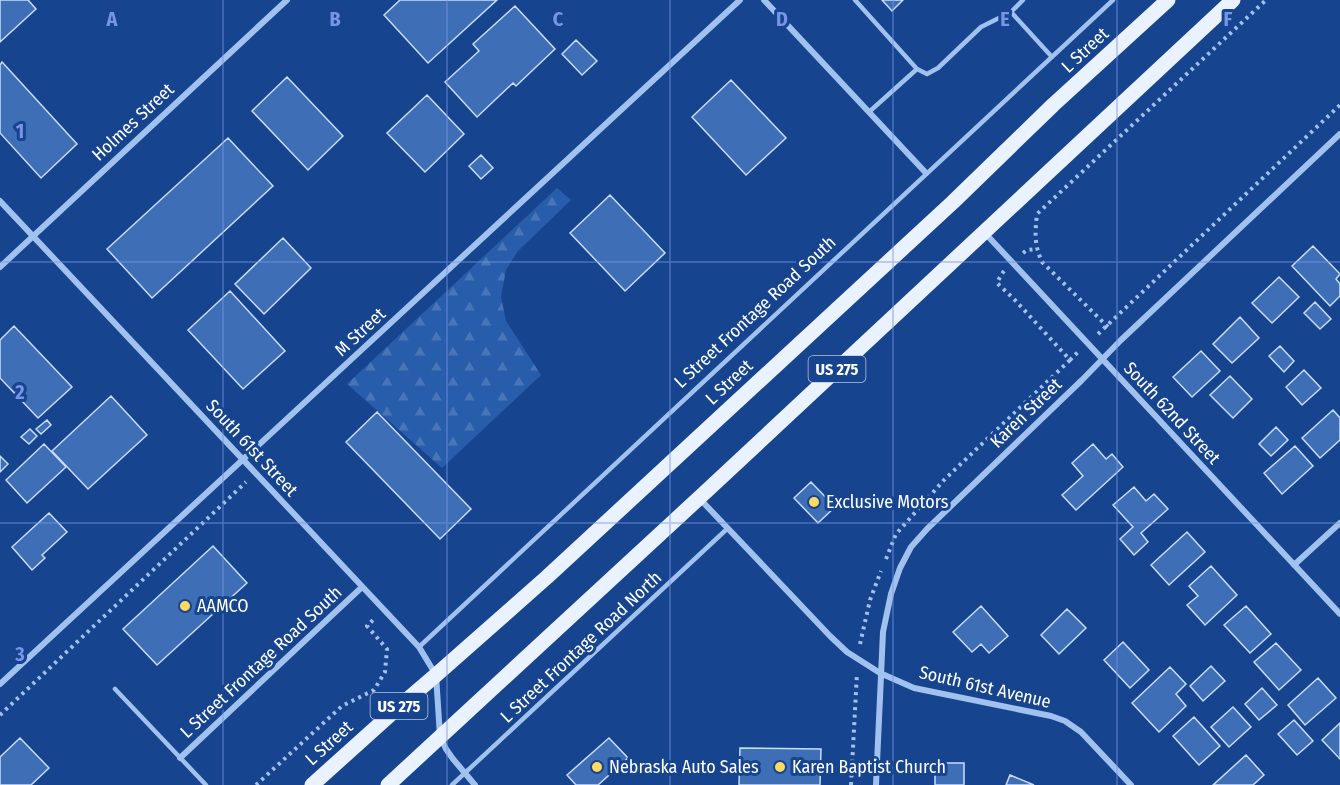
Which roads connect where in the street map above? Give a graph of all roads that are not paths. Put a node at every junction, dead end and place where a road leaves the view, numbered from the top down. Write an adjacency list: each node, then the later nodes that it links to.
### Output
1 (287, 0): 17 (street, Holmes Street)
2 (740, 0): 20 (street, M Street)
3 (764, 0): 12 (street)
4 (855, 0): 11 (lane)
5 (1023, 0): 9 (lane)
6 (1113, 0): 10 (lane, L Street Frontage Road South)
7 (1168, 0): 29 (main road, L Street / US 275)
8 (1233, 0): 16 (main road, US 275)
9 (1011, 12): 10 (lane); 11 (lane)
10 (1052, 57): 14 (lane, L Street Frontage Road South)
11 (916, 69): 12 (lane)
12 (869, 112): 14 (street)
13 (1340, 134): 19 (street, Karen Street)
14 (926, 173): 27 (lane, L Street Frontage Road South)
15 (0, 201): 17 (street, South 61st Street)
16 (983, 231): 19 (street, South 62nd Street); 21 (main road, US 275)
17 (33, 236): 18 (street, Holmes Street); 20 (street, South 61st Street)
18 (0, 267)
19 (1102, 360): 24 (street, South 62nd Street); 28 (street, Karen Street)
20 (243, 461): 25 (street, South 61st Street); 30 (street, M Street)
21 (699, 498): 23 (street, South 61st Avenue); 32 (main road, US 275)
22 (1340, 523): 24 (street)
23 (728, 528): 28 (street, South 61st Avenue); 34 (lane, L Street Frontage Road North)
24 (1294, 565): 26 (street, South 62nd Street)
25 (362, 587): 27 (street, South 61st Street); 33 (street, L Street Frontage Road South)
26 (1340, 614)
27 (419, 647): 29 (street, South 61st Street)
28 (880, 673): 40 (street, Karen Street); 41 (street, South 61st Avenue)
29 (436, 675): 32 (street, South 61st Street); 36 (main road, L Street / US 275)
30 (0, 684)
31 (115, 689): 33 (lane)
32 (440, 736): 34 (street); 37 (main road, US 275)
33 (180, 758): 35 (lane)
34 (464, 774): 38 (lane, L Street Frontage Road North); 39 (street)
35 (203, 784)
36 (312, 785)
37 (388, 785)
38 (452, 785)
39 (475, 785)
40 (876, 785)
41 (1131, 785)

